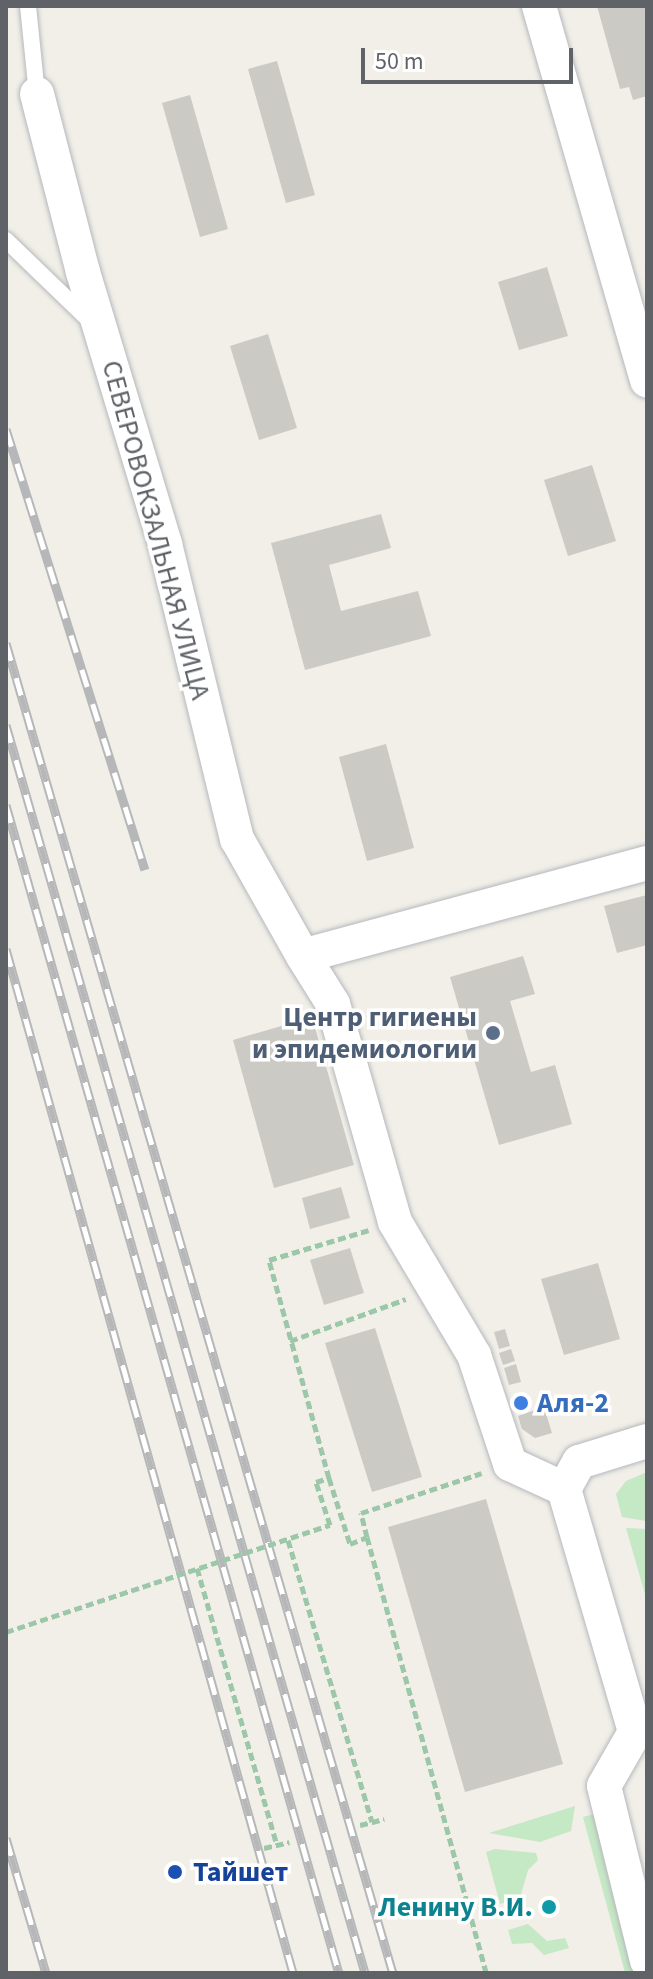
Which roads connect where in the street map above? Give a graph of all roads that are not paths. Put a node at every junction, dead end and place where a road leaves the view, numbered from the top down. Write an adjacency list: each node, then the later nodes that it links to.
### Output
1 (28, 6): 3 (lane)
2 (539, 6): 6 (street)
3 (37, 94): 5 (street, СЕВЕРОВОКЗАЛЬНАЯ УЛИЦА)
4 (6, 240): 5 (lane)
5 (101, 332): 8 (street, СЕВЕРОВОКЗАЛЬНАЯ УЛИЦА)
6 (647, 381)
7 (647, 863): 8 (street)
8 (303, 956): 10 (street, СЕВЕРОВОКЗАЛЬНАЯ УЛИЦА)
9 (647, 1441): 10 (street)
10 (564, 1489): 11 (street)
11 (641, 1733): 12 (street)
12 (647, 1961)

